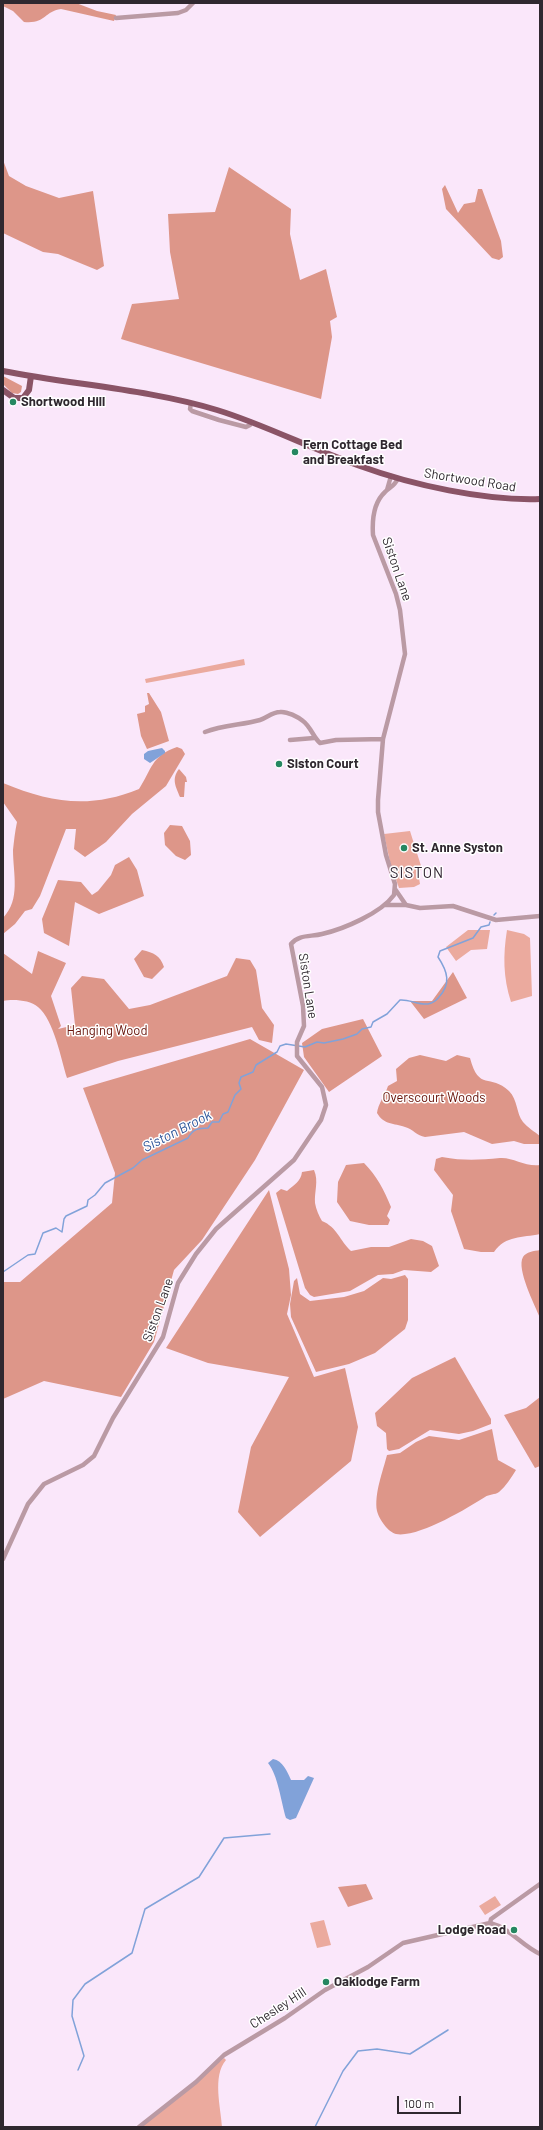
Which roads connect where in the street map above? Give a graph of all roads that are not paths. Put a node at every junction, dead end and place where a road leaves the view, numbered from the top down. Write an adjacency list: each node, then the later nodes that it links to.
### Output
1 (193, 3): 2 (street)
2 (116, 18)
3 (3, 371): 4 (main road)
4 (30, 376): 5 (main road); 6 (main road)
5 (3, 390)
6 (394, 477): 7 (main road, Shortwood Road); 10 (street, Siston Lane)
7 (540, 499)
8 (205, 732): 9 (street)
9 (314, 738): 10 (street); 11 (street)
10 (383, 739): 12 (street, Siston Lane)
11 (290, 740)
12 (395, 889): 13 (street); 14 (street)
13 (385, 905): 14 (street); 16 (street, Siston Lane)
14 (406, 905): 15 (street)
15 (540, 916)
16 (3, 1559)
17 (540, 1884): 18 (street)
18 (490, 1923): 19 (street); 20 (street, Chesley Hill)
19 (540, 1954)
20 (139, 2127)

